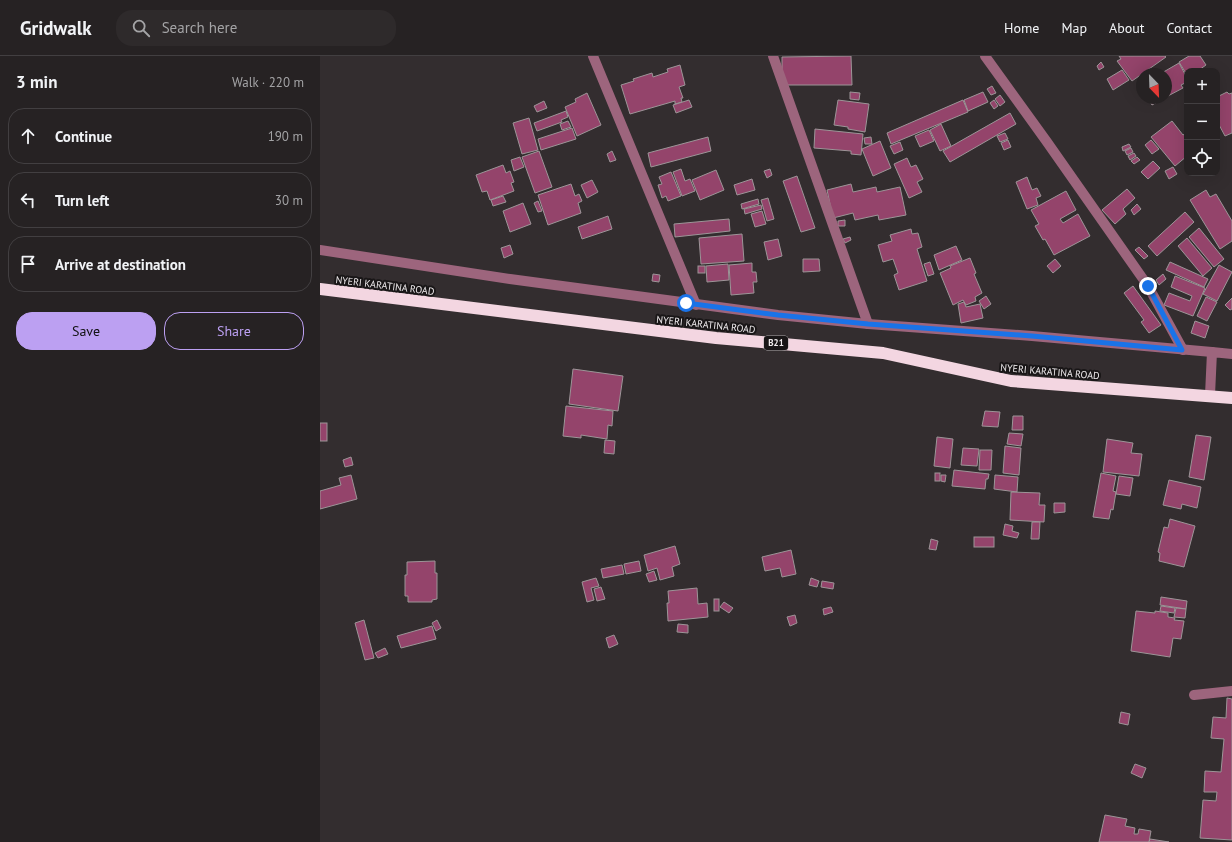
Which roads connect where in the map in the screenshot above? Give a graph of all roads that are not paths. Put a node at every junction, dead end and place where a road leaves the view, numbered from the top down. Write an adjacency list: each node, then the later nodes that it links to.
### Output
1 (594, 56): 6 (street)
2 (773, 56): 7 (street)
3 (985, 56): 8 (street)
4 (320, 250): 6 (street)
5 (320, 289): 11 (highway, NYERI KARATINA ROAD / B21)
6 (696, 305): 7 (street)
7 (868, 324): 8 (street)
8 (1182, 350): 9 (street)
9 (1212, 352): 10 (street); 11 (street)
10 (1232, 354)
11 (1210, 396): 12 (highway, NYERI KARATINA ROAD / B21)
12 (1232, 398)
13 (1232, 691): 14 (street)
14 (1194, 695)

